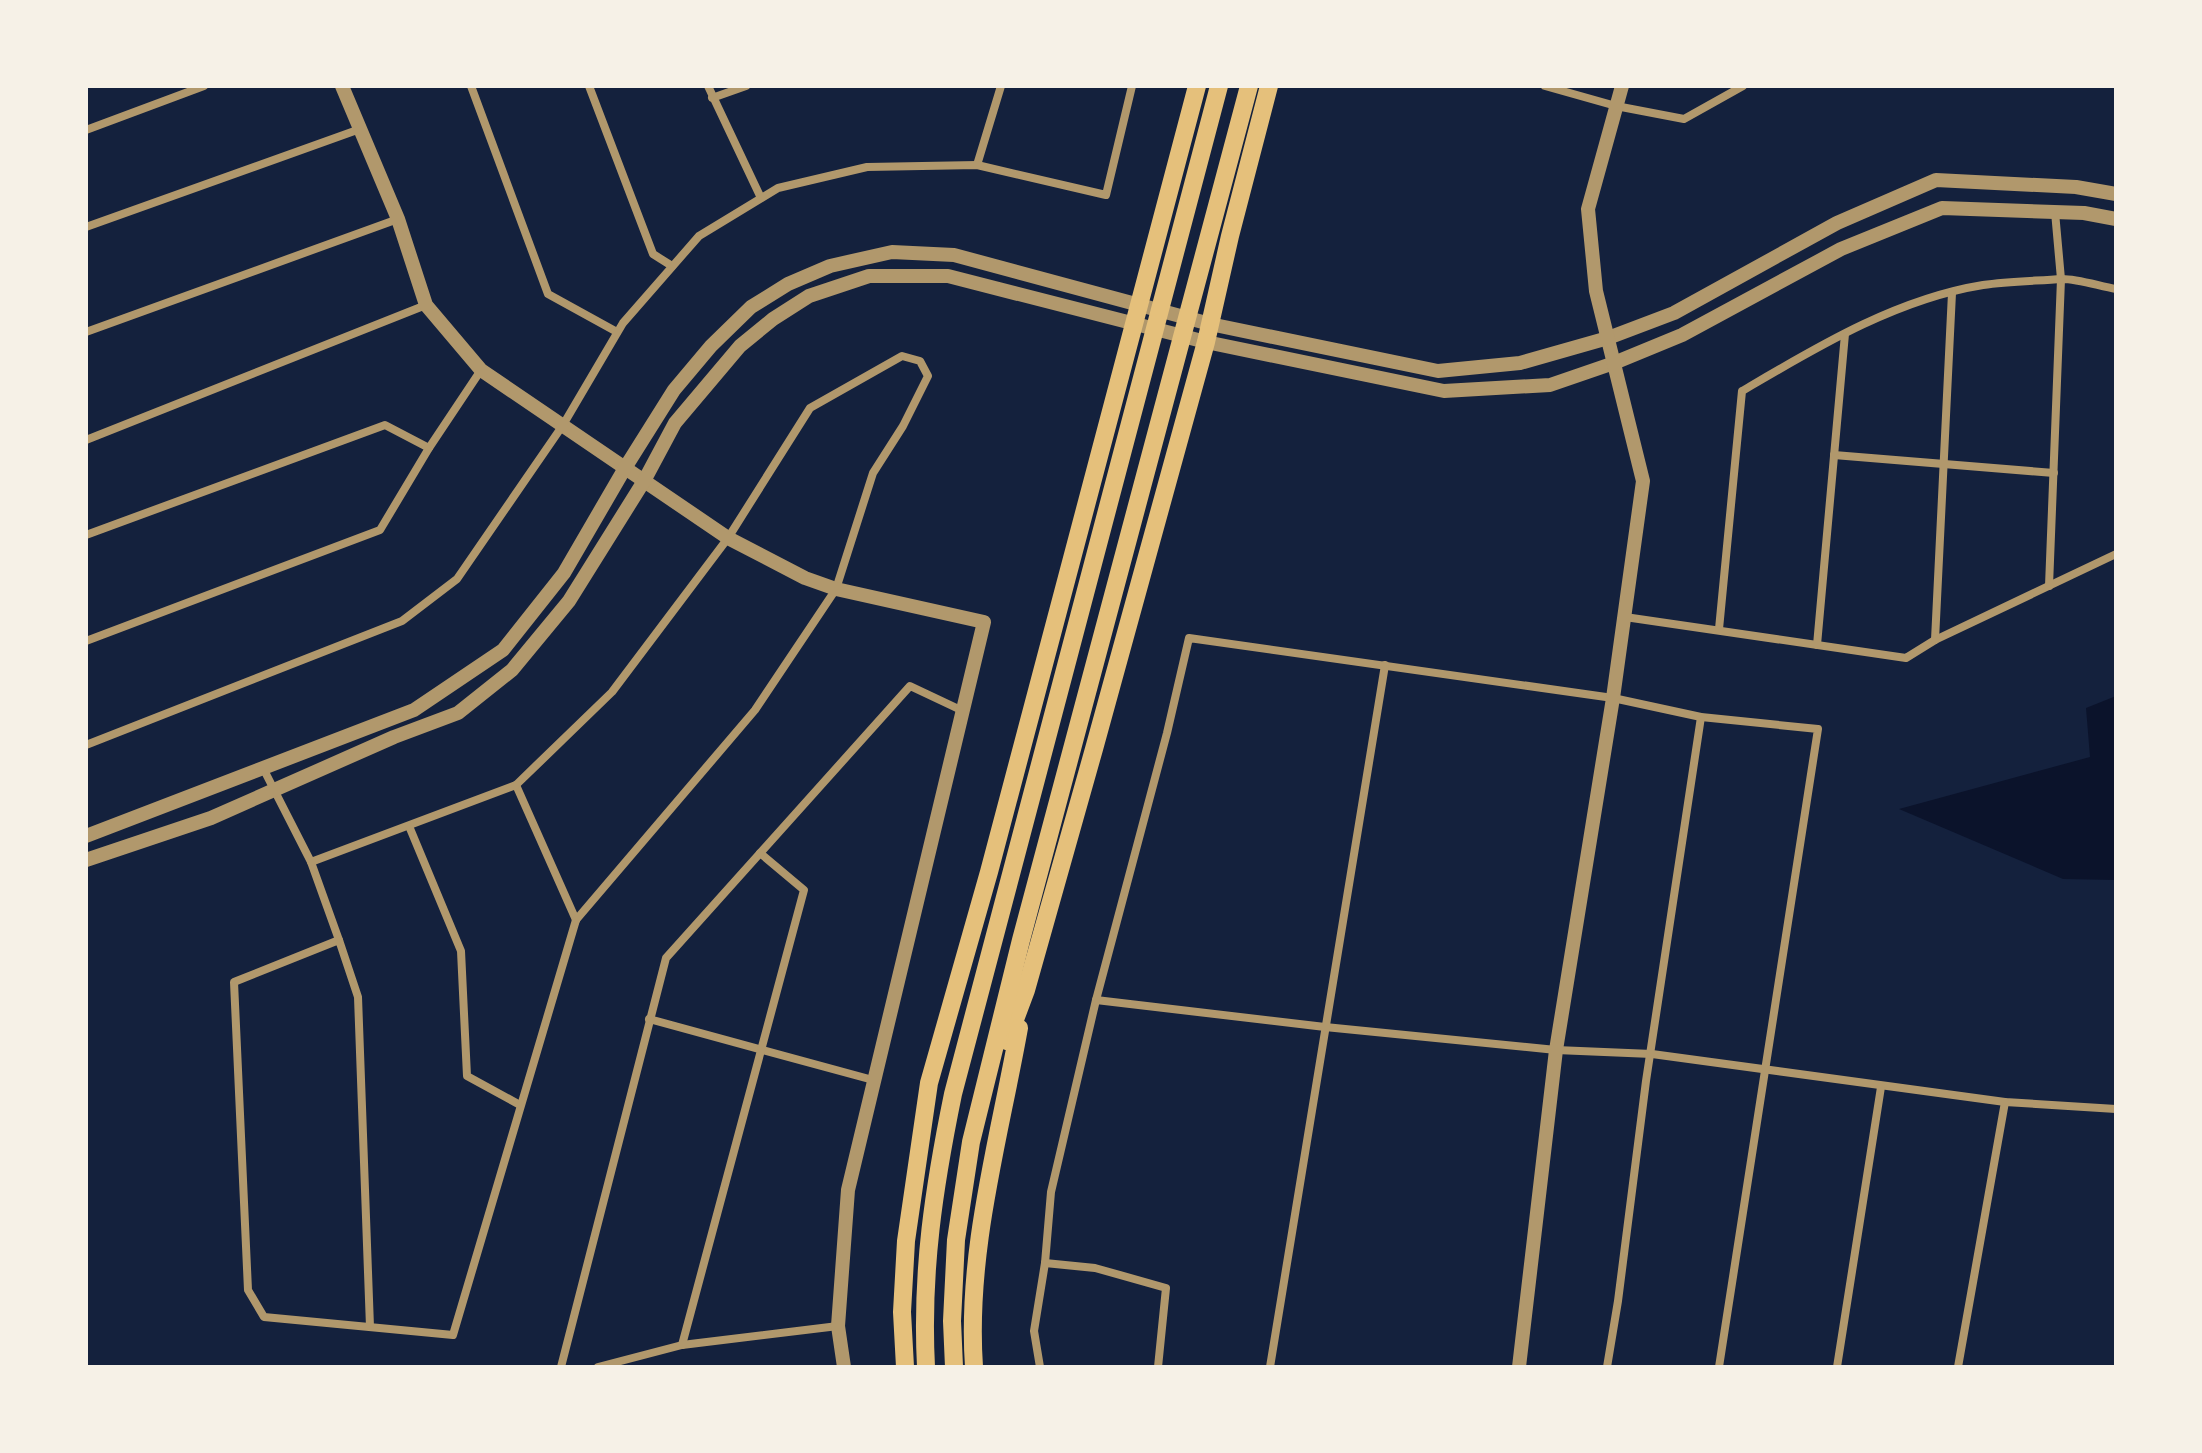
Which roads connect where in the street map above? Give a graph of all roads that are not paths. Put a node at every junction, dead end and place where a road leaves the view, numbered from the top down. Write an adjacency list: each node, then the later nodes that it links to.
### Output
1 (204, 86): 19 (street)
2 (342, 86): 18 (street)
3 (471, 86): 35 (street)
4 (589, 86): 27 (street)
5 (708, 86): 16 (street)
6 (746, 86): 16 (street)
7 (1001, 86): 20 (street)
8 (1132, 86): 20 (street)
9 (1197, 86): 31 (main road)
10 (1219, 86): 85 (main road)
11 (1249, 86): 89 (main road)
12 (1269, 86): 36 (main road)
13 (1545, 86): 17 (street)
14 (1622, 86): 17 (street)
15 (1743, 86): 17 (street)
16 (712, 98): 22 (street)
17 (1616, 106): 38 (street)
18 (360, 129): 24 (street); 26 (street)
19 (86, 130)
20 (977, 165): 22 (street)
21 (2116, 194): 38 (street)
22 (761, 198): 27 (street)
23 (2055, 212): 25 (street); 28 (street); 39 (street)
24 (398, 219): 32 (street); 34 (street)
25 (2116, 219)
26 (86, 227)
27 (672, 266): 35 (street)
28 (2061, 279): 29 (street); 30 (street); 47 (street)
29 (2116, 289)
30 (1952, 293): 37 (street); 45 (street)
31 (1139, 303): 33 (main road); 36 (street); 46 (street)
32 (426, 305): 40 (street); 42 (street)
33 (1133, 322): 36 (street); 48 (street); 72 (main road)
34 (86, 332)
35 (617, 332): 41 (street)
36 (1208, 333): 38 (street); 39 (street); 75 (main road)
37 (1845, 334): 44 (street); 55 (street)
38 (1608, 338): 39 (street)
39 (1614, 363): 54 (street)
40 (481, 370): 41 (street); 43 (street)
41 (563, 425): 46 (street); 63 (street)
42 (86, 440)
43 (429, 448): 49 (street); 57 (street)
44 (1834, 455): 45 (street); 58 (street)
45 (1943, 464): 47 (street); 56 (street)
46 (625, 468): 48 (street); 64 (street)
47 (2054, 473): 52 (street)
48 (644, 481): 50 (street); 66 (street)
49 (86, 535)
50 (728, 538): 53 (street); 53 (street); 65 (street)
51 (2116, 554): 52 (street)
52 (2049, 586): 56 (street)
53 (836, 589): 61 (street); 73 (street)
54 (1625, 617): 55 (street); 60 (street)
55 (1719, 629): 58 (street)
56 (1935, 640): 58 (street)
57 (86, 641)
58 (1817, 645)
59 (1385, 665): 60 (street); 76 (street); 78 (street)
60 (1613, 698): 62 (street); 80 (street)
61 (963, 711): 69 (street); 83 (street)
62 (1701, 717): 81 (street); 82 (street)
63 (86, 745)
64 (263, 768): 66 (street); 68 (street)
65 (516, 785): 67 (street); 73 (street)
66 (275, 790): 70 (street); 71 (street)
67 (409, 826): 71 (street); 87 (street)
68 (86, 836)
69 (760, 853): 77 (street); 79 (street)
70 (86, 860)
71 (311, 862): 74 (street)
72 (989, 872): 85 (main road); 97 (main road)
73 (576, 920): 87 (street)
74 (339, 940): 92 (street); 92 (street)
75 (1026, 990): 89 (main road); 100 (main road)
76 (1096, 1000): 78 (street); 90 (street)
77 (649, 1019): 79 (street); 94 (street)
78 (1325, 1027): 80 (street); 103 (street)
79 (760, 1047): 83 (street); 93 (street)
80 (1556, 1050): 81 (street); 104 (street)
81 (1652, 1054): 82 (street); 105 (street)
82 (1766, 1070): 84 (street); 106 (street)
83 (873, 1080): 91 (street)
84 (1881, 1087): 86 (street); 107 (street)
85 (953, 1094): 98 (main road)
86 (2005, 1102): 88 (street); 108 (street)
87 (520, 1105): 92 (street)
88 (2116, 1109)
89 (971, 1142): 99 (main road)
90 (1045, 1263): 101 (street); 102 (street)
91 (838, 1326): 93 (street); 96 (street)
92 (370, 1327)
93 (682, 1345): 95 (street)
94 (561, 1367)
95 (598, 1367)
96 (844, 1367)
97 (905, 1367)
98 (926, 1367)
99 (954, 1367)
100 (974, 1367)
101 (1040, 1367)
102 (1158, 1367)
103 (1270, 1367)
104 (1519, 1367)
105 (1607, 1367)
106 (1719, 1367)
107 (1837, 1367)
108 (1958, 1367)

